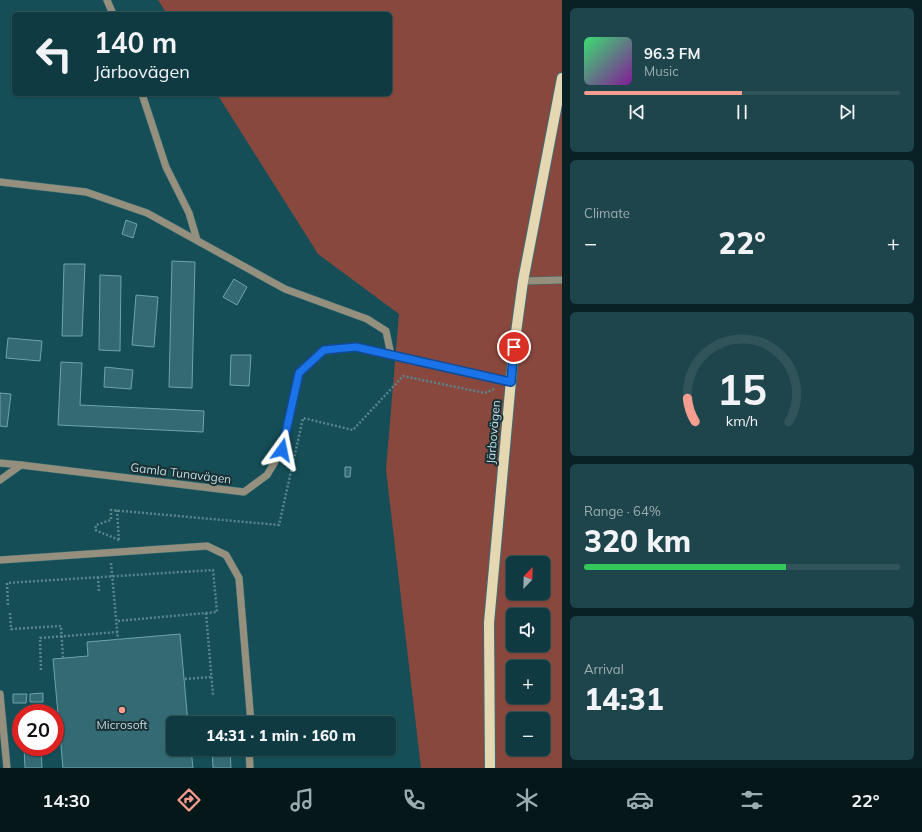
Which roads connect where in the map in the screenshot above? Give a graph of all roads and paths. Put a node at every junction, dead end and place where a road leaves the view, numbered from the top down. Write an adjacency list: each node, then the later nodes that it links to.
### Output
1 (107, 0): 2 (lane)
2 (112, 12)
3 (562, 78): 8 (main road, Järbovägen)
4 (143, 96): 6 (lane)
5 (0, 182): 6 (lane)
6 (197, 240): 9 (lane)
7 (562, 280): 8 (lane)
8 (523, 281): 10 (main road, Järbovägen)
9 (391, 355): 10 (lane, Gamla Tunavägen); 13 (lane, Gamla Tunavägen)
10 (511, 382): 11 (path); 40 (main road, Järbovägen)
11 (303, 418)
12 (0, 463): 13 (lane, Gamla Tunavägen)
13 (21, 466): 14 (lane)
14 (0, 480)
15 (111, 510): 17 (path)
16 (117, 510): 17 (path)
17 (118, 540): 18 (path)
18 (119, 551): 19 (lane); 20 (path); 36 (lane)
19 (0, 560)
20 (113, 576): 21 (path); 25 (path); 26 (path)
21 (98, 577): 22 (path); 23 (path)
22 (99, 592)
23 (8, 605)
24 (10, 613): 28 (path)
25 (206, 613): 26 (path); 32 (path)
26 (117, 621): 27 (path)
27 (118, 632): 28 (path); 29 (path)
28 (61, 636): 30 (path); 31 (path)
29 (118, 640)
30 (63, 658)
31 (41, 670)
32 (212, 677): 33 (path); 35 (path)
33 (184, 679)
34 (0, 694): 38 (lane)
35 (213, 694)
36 (249, 716)
37 (249, 756): 39 (lane)
38 (7, 768)
39 (250, 768)
40 (490, 768)

